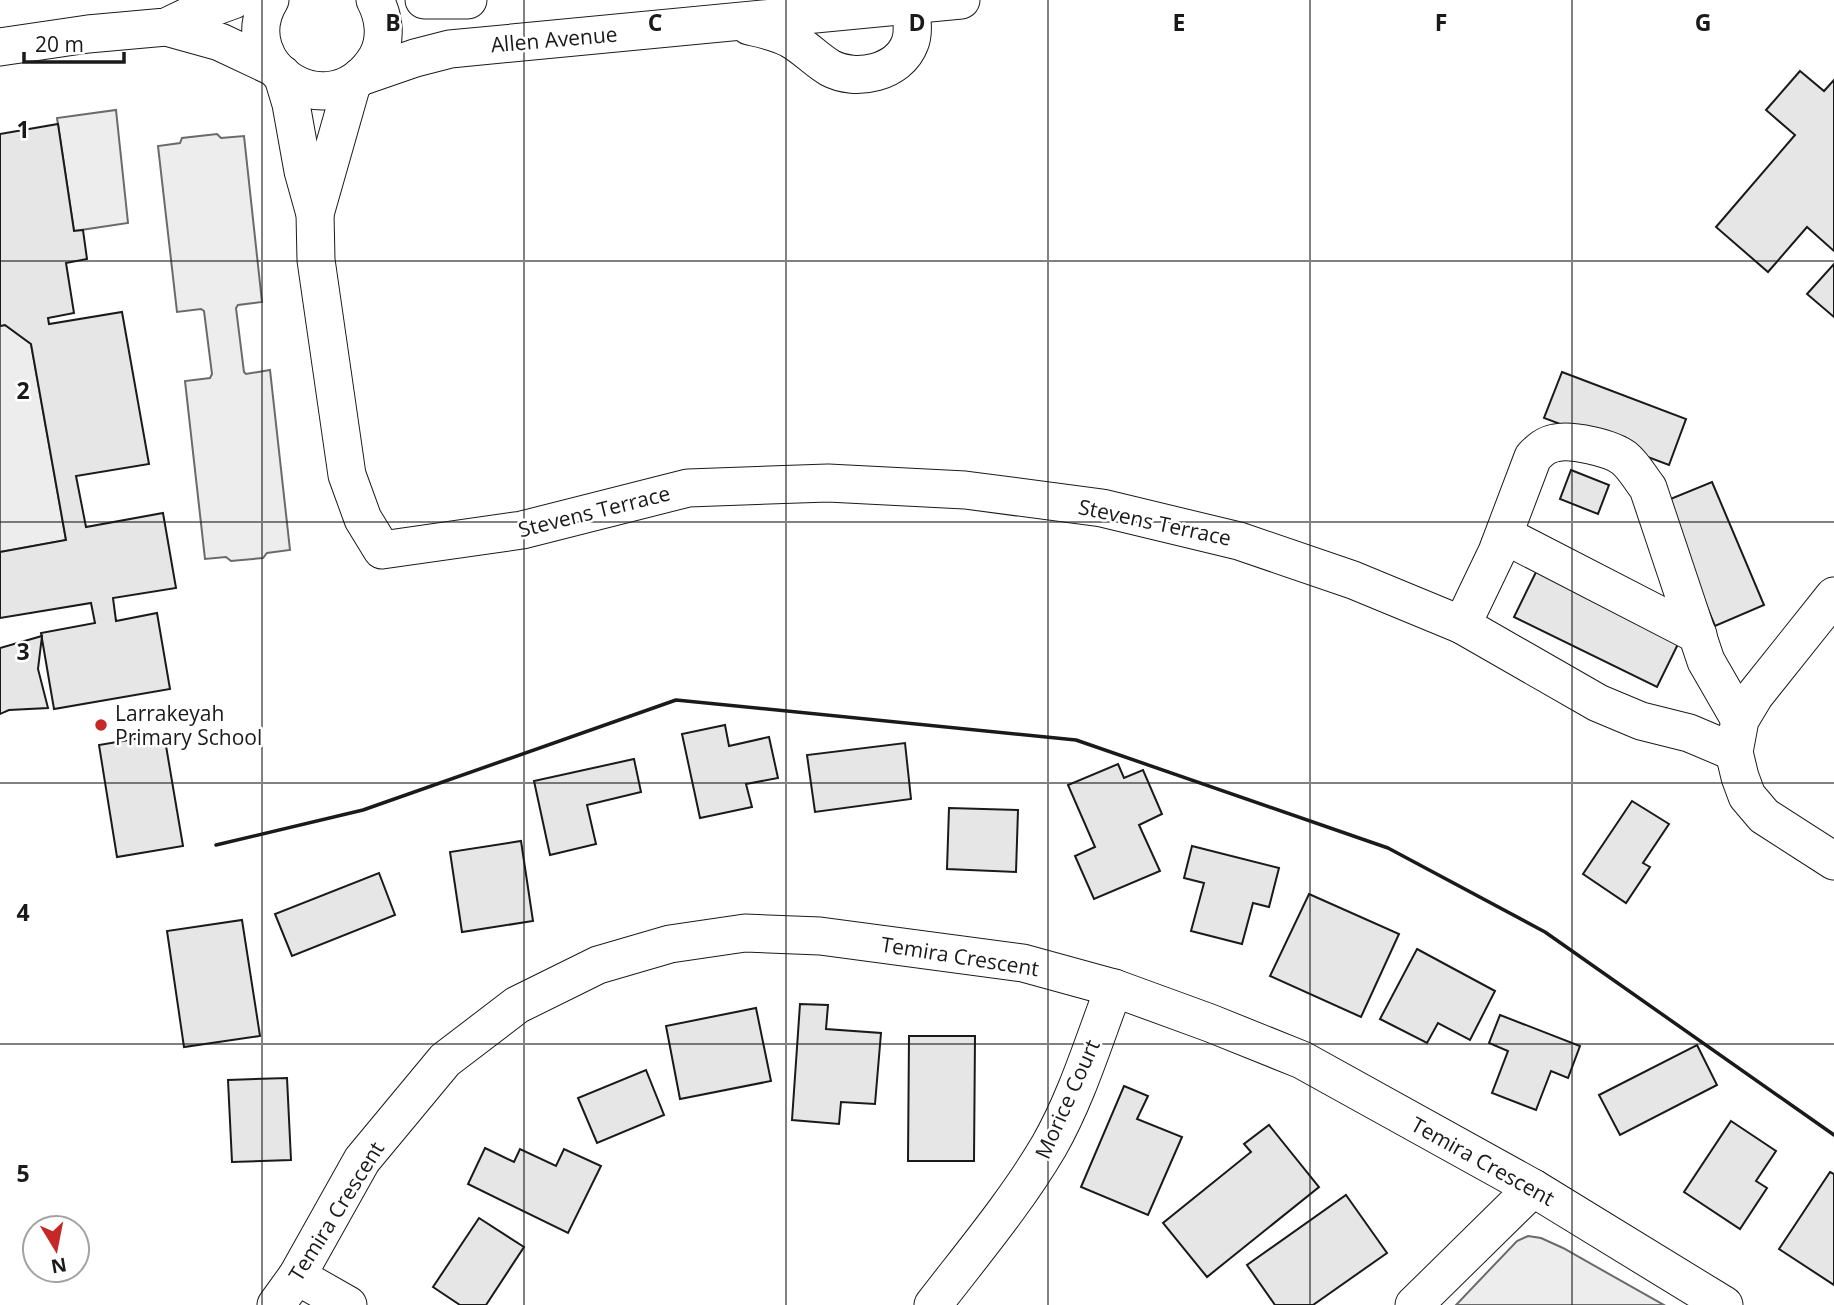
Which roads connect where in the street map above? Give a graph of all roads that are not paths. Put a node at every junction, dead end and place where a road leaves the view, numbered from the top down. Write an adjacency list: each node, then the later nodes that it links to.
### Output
1 (233, 0): 8 (street)
2 (270, 0): 11 (street)
3 (375, 0): 12 (street)
4 (424, 0): 5 (street)
5 (468, 0)
6 (961, 0): 7 (street, Allen Avenue)
7 (910, 2): 9 (street, Allen Avenue); 9 (street)
8 (164, 13): 10 (street); 11 (street, Allen Avenue)
9 (734, 22): 12 (street, Allen Avenue)
10 (0, 47)
11 (278, 71): 12 (street, Allen Avenue); 13 (street)
12 (356, 81): 13 (street)
13 (315, 214): 16 (street, Stevens Terrace)
14 (1504, 535): 16 (street); 17 (street); 17 (street)
15 (1834, 596): 18 (street)
16 (1462, 625): 18 (street, Stevens Terrace)
17 (1698, 635): 18 (street)
18 (1737, 736): 19 (street)
19 (1834, 861)
20 (1114, 988): 21 (street, Temira Crescent); 22 (street, Temira Crescent); 25 (street, Morice Court)
21 (1533, 1188): 26 (street); 27 (street, Temira Crescent)
22 (297, 1276): 23 (street, Temira Crescent); 24 (street)
23 (276, 1305)
24 (348, 1305)
25 (933, 1305)
26 (1414, 1305)
27 (1724, 1305)

